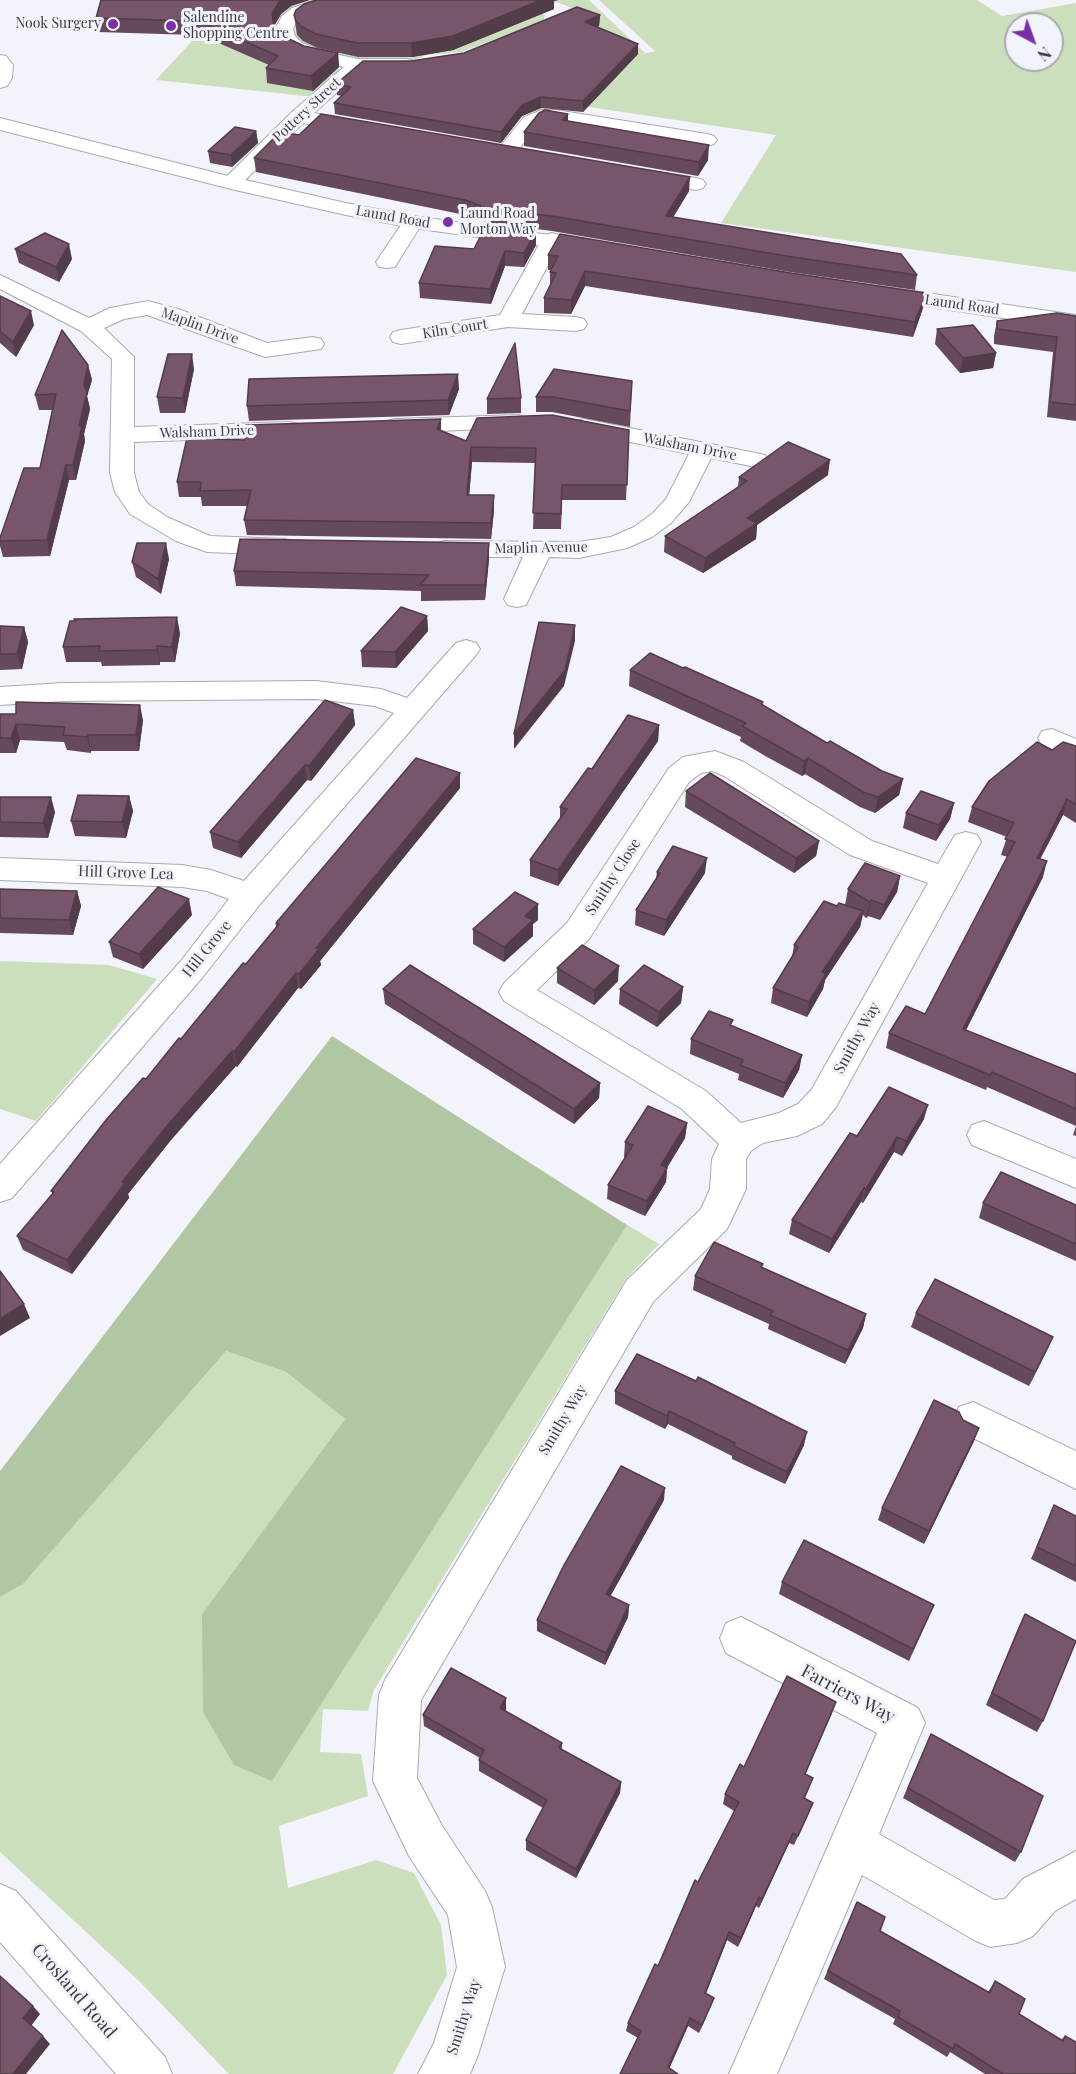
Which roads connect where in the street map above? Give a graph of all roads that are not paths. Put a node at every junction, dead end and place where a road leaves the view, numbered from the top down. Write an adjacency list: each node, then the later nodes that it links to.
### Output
1 (335, 0): 4 (street)
2 (0, 60): 5 (street)
3 (421, 63): 4 (street)
4 (358, 64): 6 (street, Pottery Street)
5 (0, 82)
6 (298, 116): 8 (street); 14 (street, Pottery Street)
7 (0, 124): 14 (street, Laund Road)
8 (379, 130)
9 (707, 140): 11 (street)
10 (483, 148): 11 (street)
11 (506, 152): 12 (street)
12 (529, 156)
13 (629, 173): 15 (street)
14 (231, 183): 16 (street, Laund Road)
15 (696, 184)
16 (413, 222): 17 (street, Laund Road); 19 (street)
17 (552, 239): 18 (street, Laund Road); 22 (street, Kiln Court)
18 (620, 251)
19 (387, 262)
20 (0, 281): 25 (street)
21 (859, 291): 23 (street, Laund Road)
22 (508, 320): 24 (street, Kiln Court); 26 (street, Kiln Court)
23 (1076, 322)
24 (576, 324)
25 (89, 326): 27 (street, Maplin Drive); 30 (street)
26 (401, 337)
27 (313, 344)
28 (373, 427): 31 (street, Walsham Drive)
29 (313, 429): 30 (street, Walsham Drive)
30 (122, 435): 33 (street)
31 (703, 450): 32 (street, Walsham Drive); 35 (street, Maplin Avenue)
32 (756, 460)
33 (310, 547)
34 (425, 549): 35 (street, Maplin Avenue)
35 (539, 550): 36 (street)
36 (517, 599)
37 (466, 648): 39 (street, Hill Grove)
38 (0, 696): 39 (street)
39 (412, 710): 45 (street, Hill Grove)
40 (1052, 738): 41 (street)
41 (1076, 752)
42 (966, 842): 44 (street, Smithy Way)
43 (0, 869): 45 (street, Hill Grove Lea)
44 (945, 878): 47 (street, Smithy Way); 47 (street, Smithy Close)
45 (250, 895): 49 (street, Hill Grove)
46 (984, 1135): 48 (street)
47 (738, 1141): 57 (street, Smithy Way)
48 (1076, 1174)
49 (0, 1188)
50 (973, 1419): 51 (street)
51 (1076, 1471)
52 (741, 1638): 53 (street, Farriers Way)
53 (852, 1844): 54 (street); 58 (street, Farriers Way)
54 (1076, 1874)
55 (0, 1907): 56 (street, Crosland Road)
56 (145, 2073)
57 (442, 2074)
58 (753, 2074)

